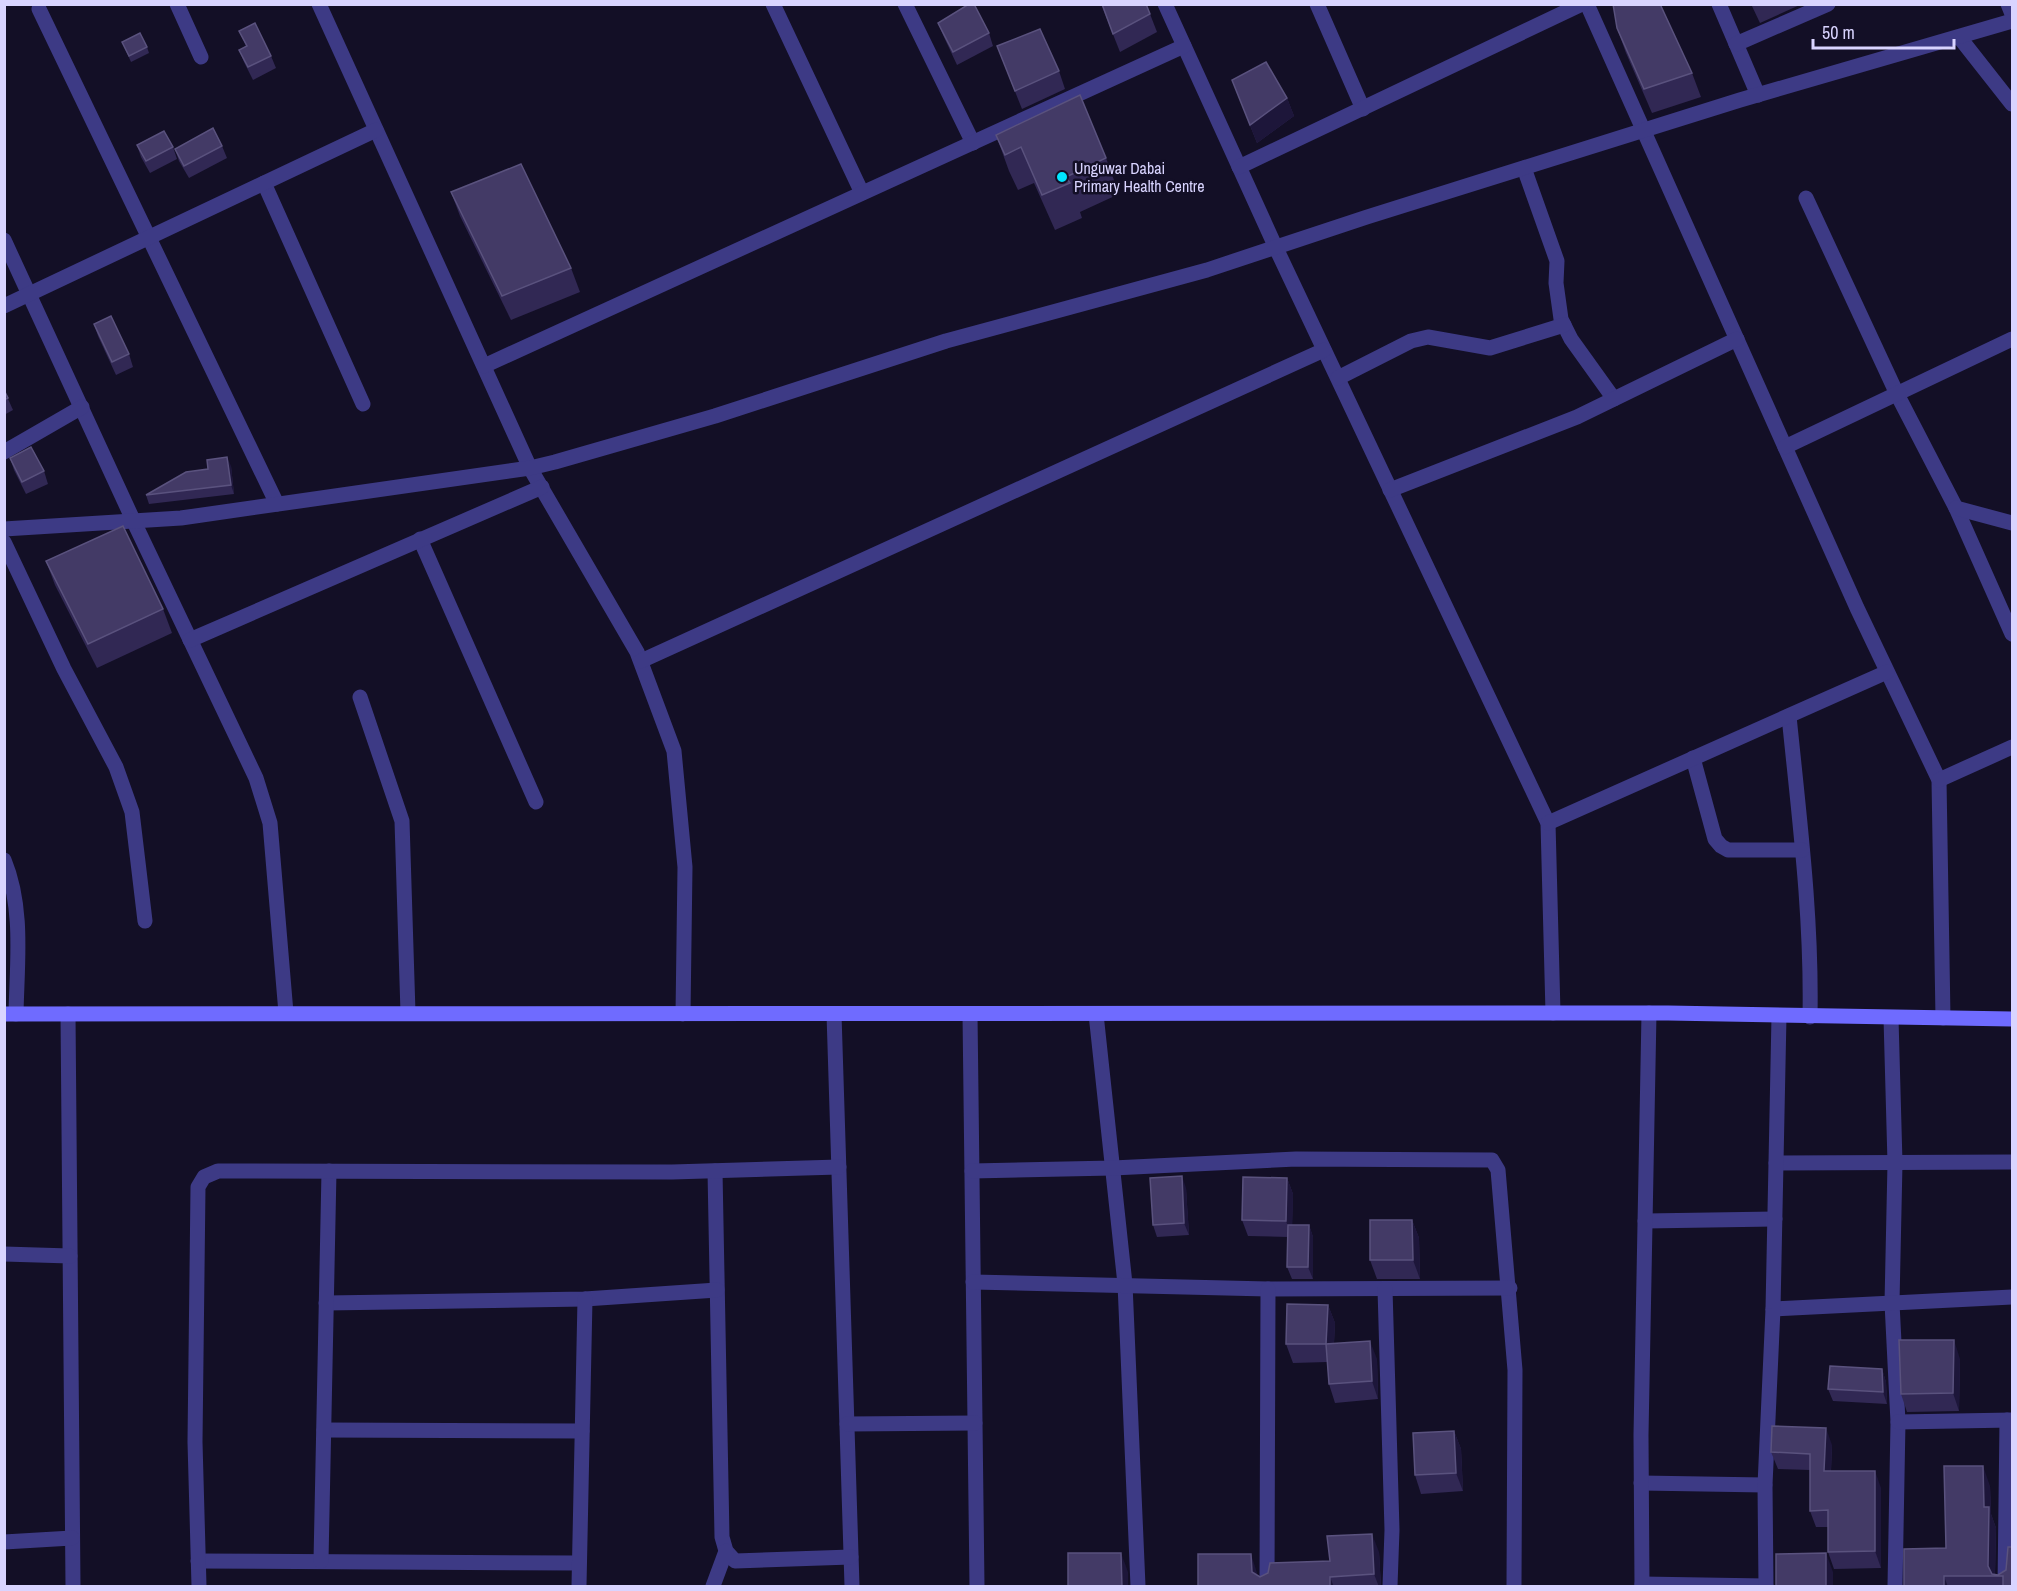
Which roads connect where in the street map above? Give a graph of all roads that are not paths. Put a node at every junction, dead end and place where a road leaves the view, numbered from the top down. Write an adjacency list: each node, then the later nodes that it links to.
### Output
1 (177, 4): 18 (street)
2 (319, 4): 22 (street)
3 (773, 4): 28 (street)
4 (905, 4): 24 (street)
5 (1165, 4): 17 (street)
6 (1317, 4): 21 (street)
7 (1582, 4): 21 (street)
8 (1587, 4): 23 (street)
9 (1719, 4): 16 (street)
10 (1828, 4): 16 (street)
11 (2008, 4): 13 (street)
12 (39, 9): 30 (street)
13 (2013, 14)
14 (2013, 21): 15 (street)
15 (1960, 38): 19 (street); 20 (street)
16 (1736, 44): 19 (street)
17 (1184, 46): 24 (street); 25 (street)
18 (201, 57)
19 (1758, 95): 23 (street)
20 (2013, 104)
21 (1363, 109): 25 (street)
22 (376, 130): 27 (street); 39 (street)
23 (1644, 130): 26 (street); 36 (street)
24 (973, 143): 28 (street)
25 (1239, 167): 32 (street)
26 (1524, 168): 32 (street); 35 (street)
27 (264, 183): 30 (street); 43 (street)
28 (862, 193): 39 (street)
29 (1806, 198): 41 (street)
30 (149, 237): 33 (street); 50 (street)
31 (4, 240): 33 (street)
32 (1276, 248): 38 (street); 47 (street)
33 (29, 293): 34 (street); 44 (street)
34 (4, 306)
35 (1564, 325): 40 (street); 42 (street)
36 (1737, 339): 42 (street); 45 (street)
37 (2013, 339): 41 (street)
38 (1324, 350): 40 (street); 59 (street)
39 (484, 366): 47 (street)
40 (1338, 378): 49 (street)
41 (1897, 394): 45 (street); 51 (street)
42 (1614, 399): 49 (street)
43 (363, 404)
44 (82, 407): 46 (street); 52 (street)
45 (1785, 447): 60 (street)
46 (4, 452)
47 (530, 468): 48 (street); 50 (street)
48 (542, 487): 55 (street); 59 (street)
49 (1390, 490): 67 (street)
50 (277, 504): 52 (street)
51 (1956, 508): 53 (street); 57 (street)
52 (134, 522): 54 (street); 58 (street)
53 (2013, 523)
54 (4, 529)
55 (420, 539): 58 (street); 66 (street)
56 (4, 542): 70 (street)
57 (2013, 634)
58 (190, 640): 71 (street)
59 (641, 661): 77 (street)
60 (1887, 672): 62 (street); 65 (street)
61 (360, 697): 72 (street)
62 (1789, 716): 64 (street); 68 (street)
63 (2013, 747): 65 (street)
64 (1693, 758): 67 (street); 68 (street)
65 (1939, 780): 84 (street)
66 (536, 802)
67 (1548, 823): 73 (street)
68 (1802, 850): 82 (street)
69 (4, 860): 75 (street)
70 (145, 921)
71 (286, 1013): 72 (street); 76 (street)
72 (408, 1013): 77 (street)
73 (1553, 1013): 74 (street); 80 (street)
74 (1649, 1013): 81 (street); 95 (street)
75 (10, 1014): 76 (street)
76 (68, 1014): 97 (street)
77 (683, 1014): 78 (street)
78 (834, 1014): 79 (street); 89 (street)
79 (970, 1014): 80 (street); 93 (street)
80 (1096, 1014): 90 (street)
81 (1779, 1017): 82 (street); 87 (street)
82 (1810, 1017): 83 (street)
83 (1891, 1018): 84 (street); 88 (street)
84 (1943, 1018): 85 (street)
85 (2013, 1019)
86 (2013, 1162): 88 (street)
87 (1776, 1163): 88 (street); 94 (street)
88 (1895, 1163): 107 (street)
89 (838, 1167): 92 (street); 112 (street)
90 (1113, 1168): 93 (street); 99 (street); 100 (street)
91 (329, 1171): 92 (street); 106 (street); 121 (street)
92 (715, 1171): 103 (street)
93 (972, 1171): 98 (street)
94 (1775, 1219): 95 (street); 108 (street)
95 (1645, 1221): 115 (street)
96 (4, 1254): 97 (street)
97 (70, 1256): 117 (street)
98 (973, 1282): 99 (street); 111 (street)
99 (1125, 1284): 101 (street); 132 (street)
100 (1510, 1288): 102 (street); 135 (street)
101 (1268, 1289): 102 (street); 133 (street)
102 (1385, 1289): 134 (street)
103 (717, 1290): 105 (street); 119 (street)
104 (2013, 1297): 107 (street)
105 (585, 1299): 106 (street); 114 (street)
106 (326, 1303): 113 (street)
107 (1892, 1303): 108 (street); 110 (street)
108 (1773, 1309): 116 (street)
109 (2010, 1420): 110 (street); 137 (street)
110 (1898, 1422): 136 (street)
111 (975, 1423): 112 (street); 131 (street)
112 (847, 1424): 120 (street)
113 (324, 1430): 114 (street); 122 (street)
114 (582, 1431): 123 (street)
115 (1641, 1484): 116 (street); 124 (street)
116 (1765, 1485): 125 (street)
117 (72, 1538): 118 (street); 126 (street)
118 (4, 1542)
119 (726, 1551): 120 (street); 129 (street)
120 (851, 1557): 130 (street)
121 (198, 1561): 122 (street); 127 (street)
122 (321, 1561): 123 (street)
123 (579, 1563): 128 (street)
124 (1642, 1585): 125 (street)
125 (1766, 1586)
126 (73, 1587)
127 (199, 1587)
128 (579, 1587)
129 (712, 1587)
130 (852, 1587)
131 (977, 1587)
132 (1138, 1587)
133 (1267, 1587)
134 (1390, 1587)
135 (1514, 1587)
136 (1895, 1587)
137 (2005, 1587)

